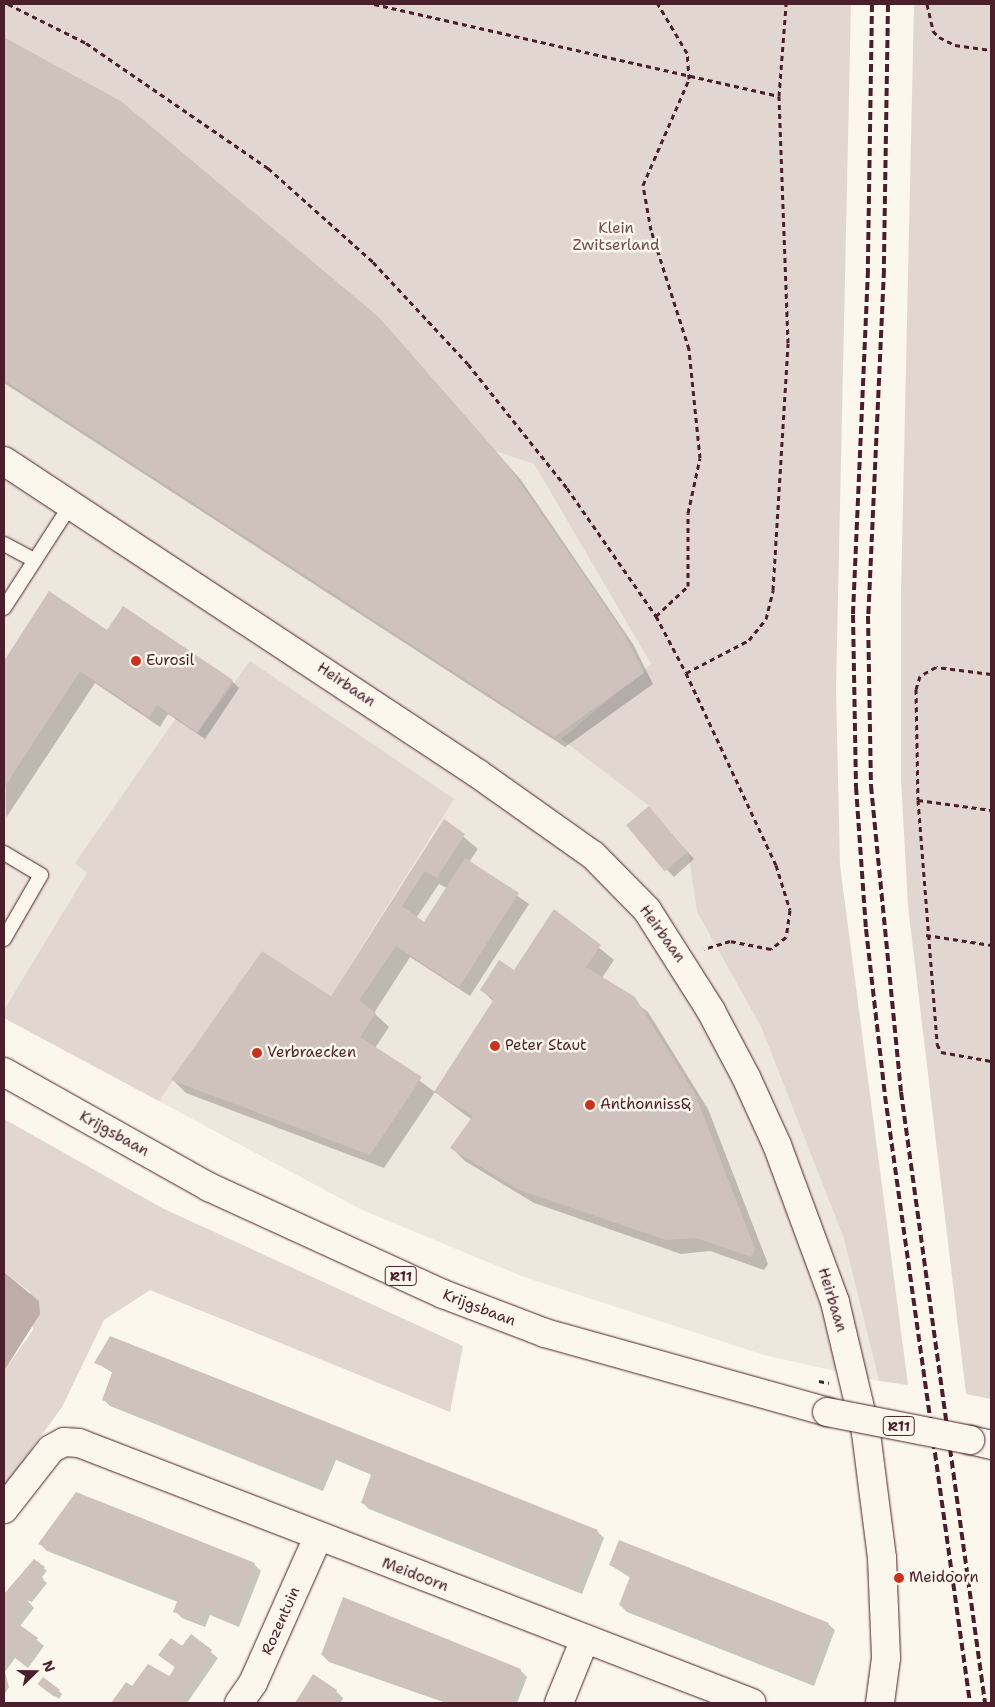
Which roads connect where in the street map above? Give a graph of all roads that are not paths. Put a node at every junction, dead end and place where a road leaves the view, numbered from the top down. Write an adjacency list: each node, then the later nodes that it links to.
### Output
1 (4, 461): 2 (street, Heirbaan)
2 (72, 503): 4 (lane); 16 (street, Heirbaan)
3 (4, 544): 4 (lane)
4 (34, 560): 5 (lane)
5 (4, 608)
6 (4, 853): 7 (lane)
7 (4, 939)
8 (4, 1072): 9 (street, Krijgsbaan / R11, bridge)
9 (981, 1443)
10 (4, 1509): 11 (street, Meidoorn)
11 (318, 1537): 12 (street, Meidoorn); 13 (street, Rozentuin)
12 (584, 1641): 14 (street); 15 (street, Meidoorn)
13 (239, 1703)
14 (559, 1703)
15 (752, 1703)
16 (880, 1703)

